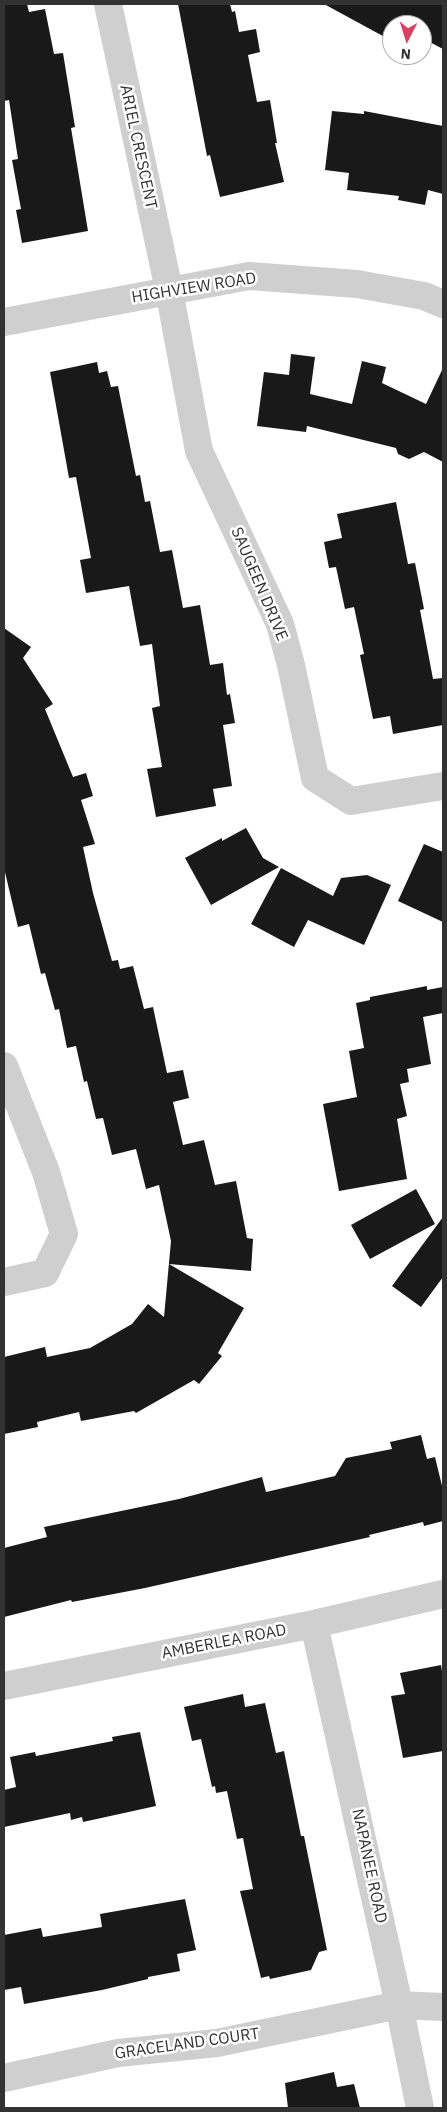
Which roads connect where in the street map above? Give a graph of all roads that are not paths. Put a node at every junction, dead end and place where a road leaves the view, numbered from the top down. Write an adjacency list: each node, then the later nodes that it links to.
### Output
1 (108, 4): 2 (street, ARIEL CRESCENT)
2 (169, 290): 3 (street, HIGHVIEW ROAD); 4 (street, HIGHVIEW ROAD); 5 (street, SAUGEEN DRIVE)
3 (443, 304)
4 (4, 322)
5 (443, 786)
6 (4, 1066): 7 (street)
7 (4, 1282)
8 (443, 1594): 9 (street, AMBERLEA ROAD)
9 (314, 1624): 10 (street, AMBERLEA ROAD); 11 (street, NAPANEE ROAD)
10 (4, 1686)
11 (399, 2005): 12 (street, GRACELAND COURT); 13 (street, GRACELAND COURT); 14 (street, NAPANEE ROAD)
12 (443, 2008)
13 (4, 2078)
14 (420, 2108)

